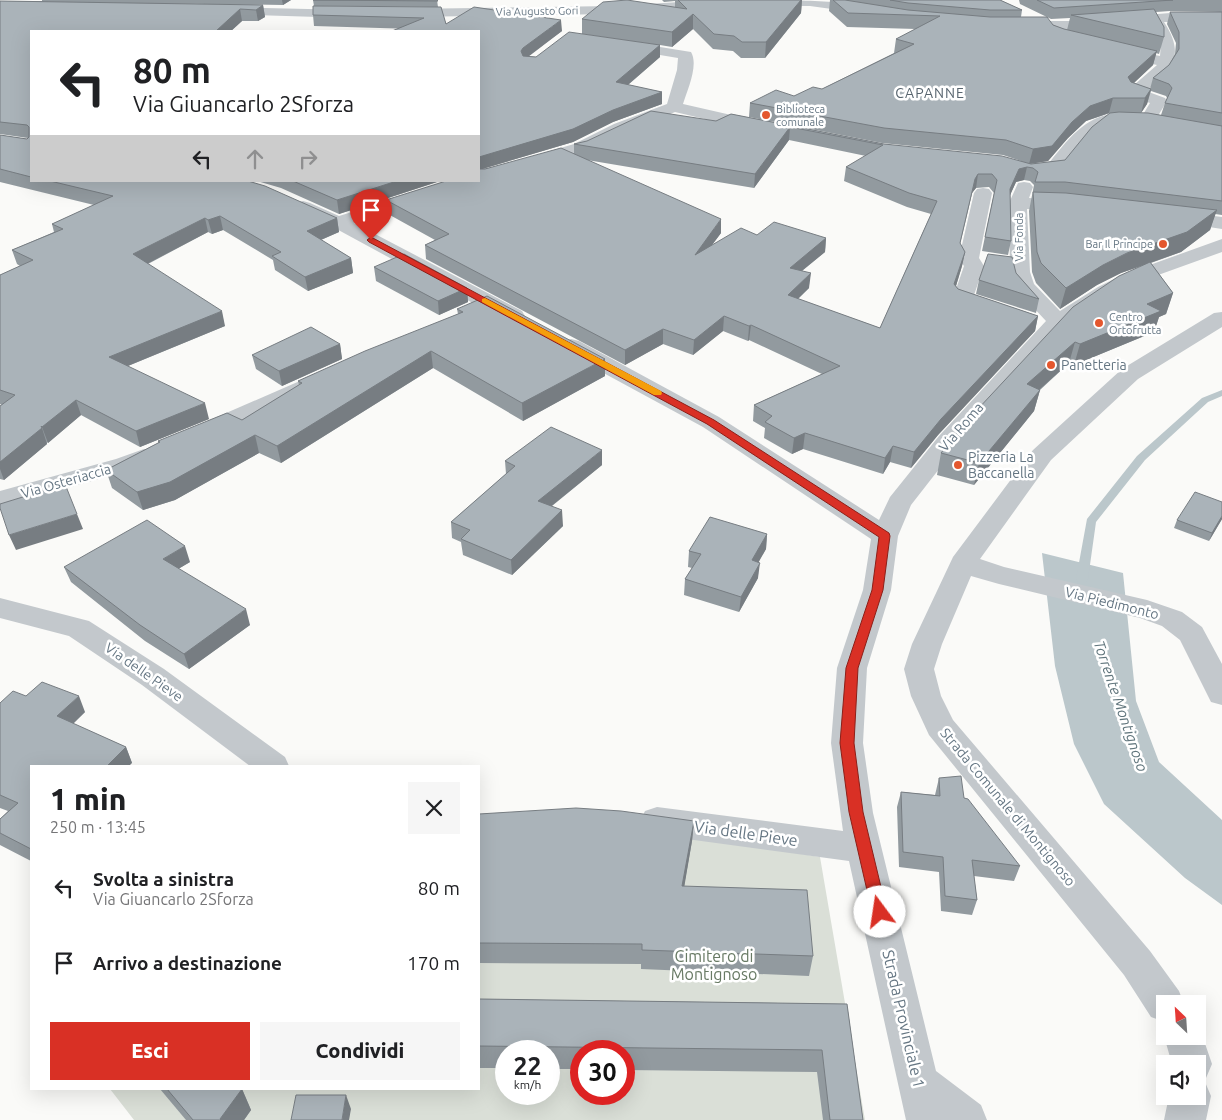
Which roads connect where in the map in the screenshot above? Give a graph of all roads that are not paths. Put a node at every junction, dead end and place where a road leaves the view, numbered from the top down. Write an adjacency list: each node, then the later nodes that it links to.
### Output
1 (752, 2): 7 (street)
2 (724, 3): 4 (street, Via Augusto Gori)
3 (1184, 3): 8 (street)
4 (395, 10)
5 (1016, 10): 13 (street)
6 (214, 11): 9 (street)
7 (880, 12)
8 (1222, 13): 11 (street)
9 (361, 14)
10 (595, 15): 14 (street)
11 (1156, 19): 13 (street); 18 (street)
12 (1006, 25): 13 (street)
13 (1049, 25): 15 (street)
14 (581, 26)
15 (1067, 38)
16 (612, 44): 19 (street)
17 (1104, 49): 18 (street)
18 (1166, 62): 20 (street)
19 (674, 107): 22 (street); 23 (street)
20 (1147, 121): 21 (street); 27 (street, Via Fonda)
21 (1165, 124)
22 (774, 130)
23 (480, 177)
24 (439, 190): 30 (street)
25 (983, 193): 33 (street)
26 (284, 198): 30 (street)
27 (1018, 203): 28 (street); 34 (street, Via Fonda)
28 (1090, 207)
29 (1155, 214): 31 (street)
30 (338, 222): 35 (street)
31 (1222, 223)
32 (1222, 245): 39 (street, Via Roma)
33 (969, 258): 34 (street); 36 (street)
34 (1005, 262): 39 (street, Via Fonda)
35 (488, 302): 37 (street); 42 (street)
36 (1007, 313)
37 (462, 314)
38 (1222, 318): 43 (street, Strada Comunale di Montignoso)
39 (1047, 323): 42 (street, Via Roma)
40 (330, 375): 41 (street, Via Osteriaccia)
41 (0, 499)
42 (885, 536): 48 (street, Strada Provinciale 1)
43 (963, 563): 45 (street, Via Piedimonto); 49 (street, Strada Comunale di Montignoso)
44 (0, 608): 46 (street, Via delle Pieve)
45 (1222, 694)
46 (272, 765)
47 (631, 818): 48 (street, Via delle Pieve)
48 (864, 848): 50 (street, Strada Provinciale 1)
49 (1159, 995)
50 (923, 1102): 51 (street)
51 (966, 1120)

